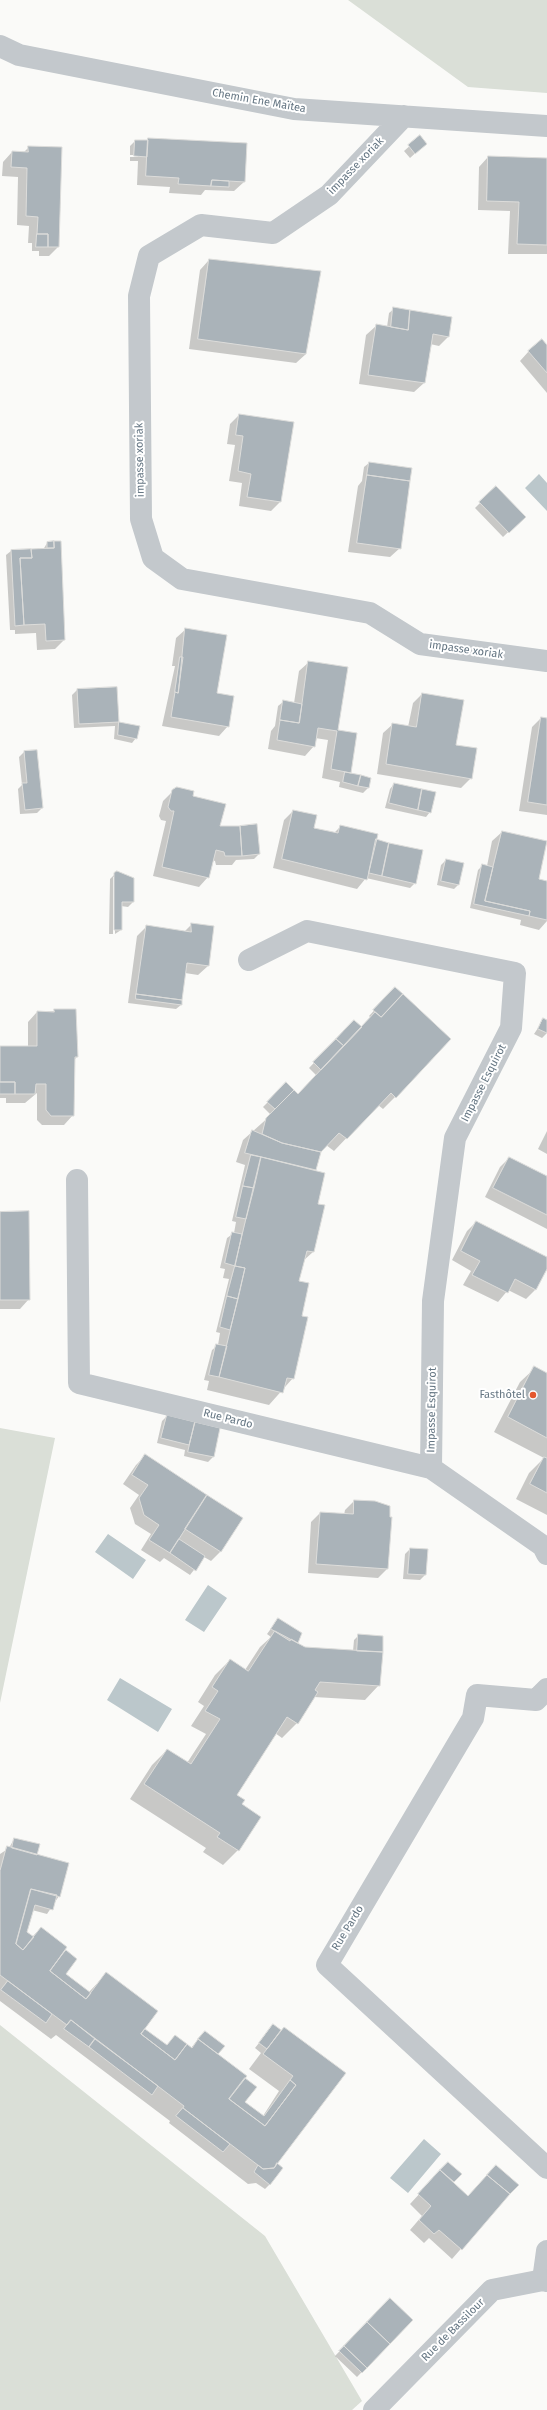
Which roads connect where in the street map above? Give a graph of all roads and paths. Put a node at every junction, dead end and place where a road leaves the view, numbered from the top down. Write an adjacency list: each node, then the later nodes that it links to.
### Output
1 (0, 46): 2 (street, Chemin Ene Maïtea)
2 (404, 116): 3 (street, Chemin Ene Maïtea); 4 (street, impasse xoriak)
3 (547, 126)
4 (547, 661)
5 (250, 960): 7 (street, Impasse Esquirot)
6 (77, 1180): 7 (street, Rue Pardo)
7 (431, 1468): 8 (street, Rue Pardo)
8 (547, 1554)
9 (547, 1689): 10 (street, Rue Pardo)
10 (547, 2168)
11 (547, 2251): 12 (street)
12 (545, 2281): 13 (street, Rue de Bassilour)
13 (374, 2410)

